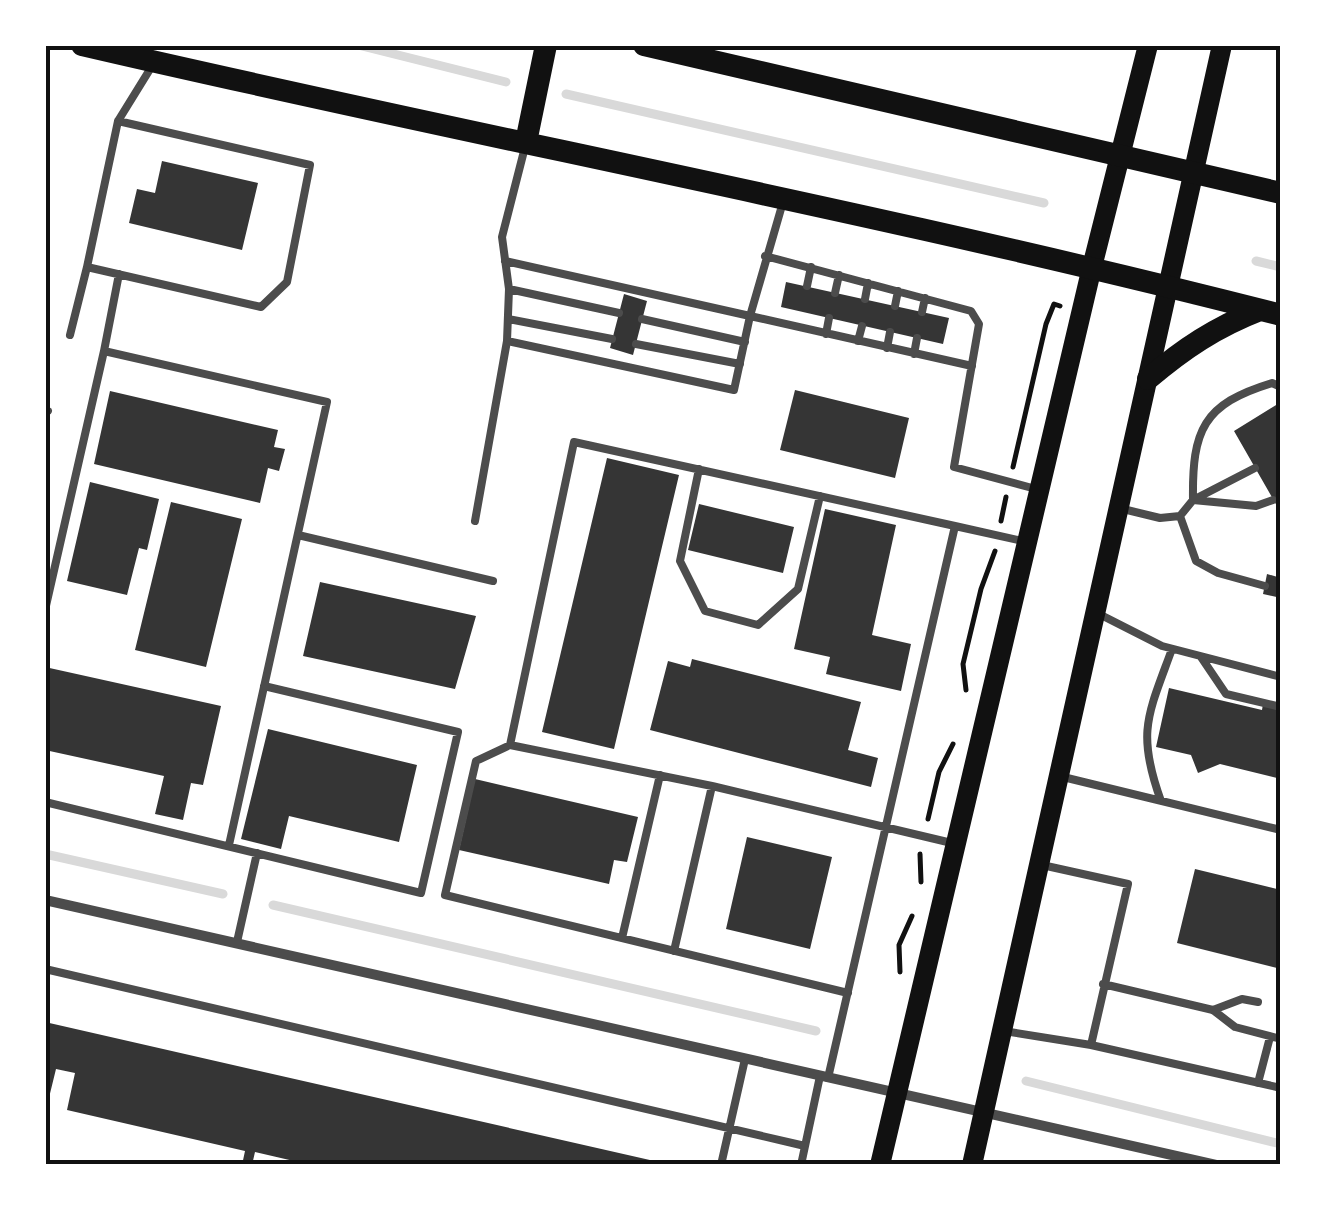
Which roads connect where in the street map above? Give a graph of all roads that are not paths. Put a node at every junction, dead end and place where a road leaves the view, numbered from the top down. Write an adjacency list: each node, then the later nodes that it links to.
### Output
1 (82, 45): 6 (main road)
2 (546, 45): 8 (main road)
3 (644, 45): 9 (main road)
4 (1148, 45): 9 (main road)
5 (1222, 45): 10 (main road)
6 (154, 62): 7 (lane); 8 (main road)
7 (118, 121): 16 (lane); 18 (lane)
8 (526, 142): 12 (main road); 14 (lane)
9 (1119, 156): 10 (main road); 15 (main road)
10 (1196, 174): 11 (main road); 22 (main road)
11 (1281, 193)
12 (784, 197): 13 (lane); 15 (main road)
13 (765, 256): 17 (lane); 33 (lane)
14 (504, 261): 23 (lane); 33 (lane)
15 (1092, 267): 22 (main road); 57 (main road)
16 (87, 268): 18 (lane); 40 (lane)
17 (811, 268): 19 (lane); 21 (lane)
18 (119, 274): 49 (lane)
19 (839, 275): 20 (lane); 25 (lane)
20 (868, 283): 24 (lane); 27 (lane)
21 (807, 286)
22 (1168, 286): 32 (main road); 53 (main road)
23 (509, 289): 31 (lane); 36 (lane)
24 (898, 290): 26 (lane); 28 (lane)
25 (835, 293)
26 (925, 298): 30 (lane); 52 (lane)
27 (865, 300)
28 (895, 306)
29 (801, 312): 38 (lane)
30 (922, 312)
31 (619, 313)
32 (1270, 313): 53 (main road)
33 (750, 316): 38 (lane); 46 (lane)
34 (642, 318): 46 (lane)
35 (829, 318): 41 (lane)
36 (508, 319): 43 (lane); 44 (lane)
37 (862, 326): 45 (lane)
38 (798, 327): 41 (lane)
39 (890, 332): 48 (lane)
40 (70, 334)
41 (826, 334): 45 (lane)
42 (917, 338): 50 (lane)
43 (612, 339)
44 (507, 341): 51 (lane); 63 (lane)
45 (858, 341): 48 (lane)
46 (745, 342): 51 (lane)
47 (636, 344): 51 (lane)
48 (887, 348): 50 (lane)
49 (104, 351): 65 (lane); 69 (lane)
50 (914, 354): 52 (lane)
51 (740, 364)
52 (972, 366): 57 (lane)
53 (1148, 379): 61 (main road)
54 (1281, 388): 59 (lane)
55 (1255, 468): 59 (lane)
56 (699, 470): 58 (lane); 58 (lane); 76 (lane)
57 (1041, 490): 66 (main road)
58 (820, 496): 64 (lane)
59 (1193, 500): 60 (lane); 62 (lane)
60 (1273, 500)
61 (1119, 508): 62 (lane); 70 (main road)
62 (1180, 516): 68 (lane)
63 (475, 520)
64 (955, 526): 66 (lane); 82 (lane)
65 (298, 535): 67 (lane); 74 (lane)
66 (1028, 542): 84 (main road)
67 (493, 581)
68 (1264, 586)
69 (45, 610)
70 (1095, 612): 71 (lane); 78 (main road)
71 (1172, 649): 72 (lane); 81 (lane)
72 (1200, 656): 73 (lane); 75 (lane)
73 (1281, 678)
74 (264, 686): 85 (lane); 86 (lane)
75 (1281, 706)
76 (510, 744): 77 (lane); 89 (lane)
77 (660, 776): 79 (lane); 89 (lane)
78 (1058, 776): 81 (lane); 87 (main road)
79 (712, 786): 82 (lane); 91 (lane)
80 (45, 802): 85 (lane)
81 (1160, 802): 83 (lane)
82 (885, 828): 84 (lane); 94 (lane)
83 (1281, 830)
84 (956, 844): 105 (main road)
85 (229, 845): 86 (lane)
86 (257, 853): 90 (lane)
87 (1039, 864): 93 (lane); 97 (main road)
88 (45, 900): 90 (street)
89 (622, 938): 91 (lane)
90 (237, 942): 101 (street)
91 (674, 950): 94 (lane)
92 (45, 969): 107 (lane)
93 (1103, 984): 96 (lane); 100 (lane)
94 (848, 992): 102 (lane)
95 (1258, 1002): 96 (lane)
96 (1214, 1010): 98 (lane)
97 (1000, 1030): 100 (lane); 106 (main road)
98 (1270, 1037): 99 (lane); 103 (lane)
99 (1281, 1039)
100 (1091, 1045): 103 (lane)
101 (745, 1059): 102 (street); 107 (lane)
102 (824, 1078): 105 (street); 108 (lane)
103 (1258, 1083): 104 (lane)
104 (1281, 1088)
105 (896, 1094): 106 (street); 112 (main road)
106 (983, 1113): 109 (street); 113 (main road)
107 (730, 1128): 108 (lane); 110 (lane)
108 (805, 1146): 111 (lane)
109 (1179, 1161): 114 (street)
110 (721, 1165)
111 (801, 1165)
112 (880, 1165)
113 (972, 1165)
114 (1216, 1165)

